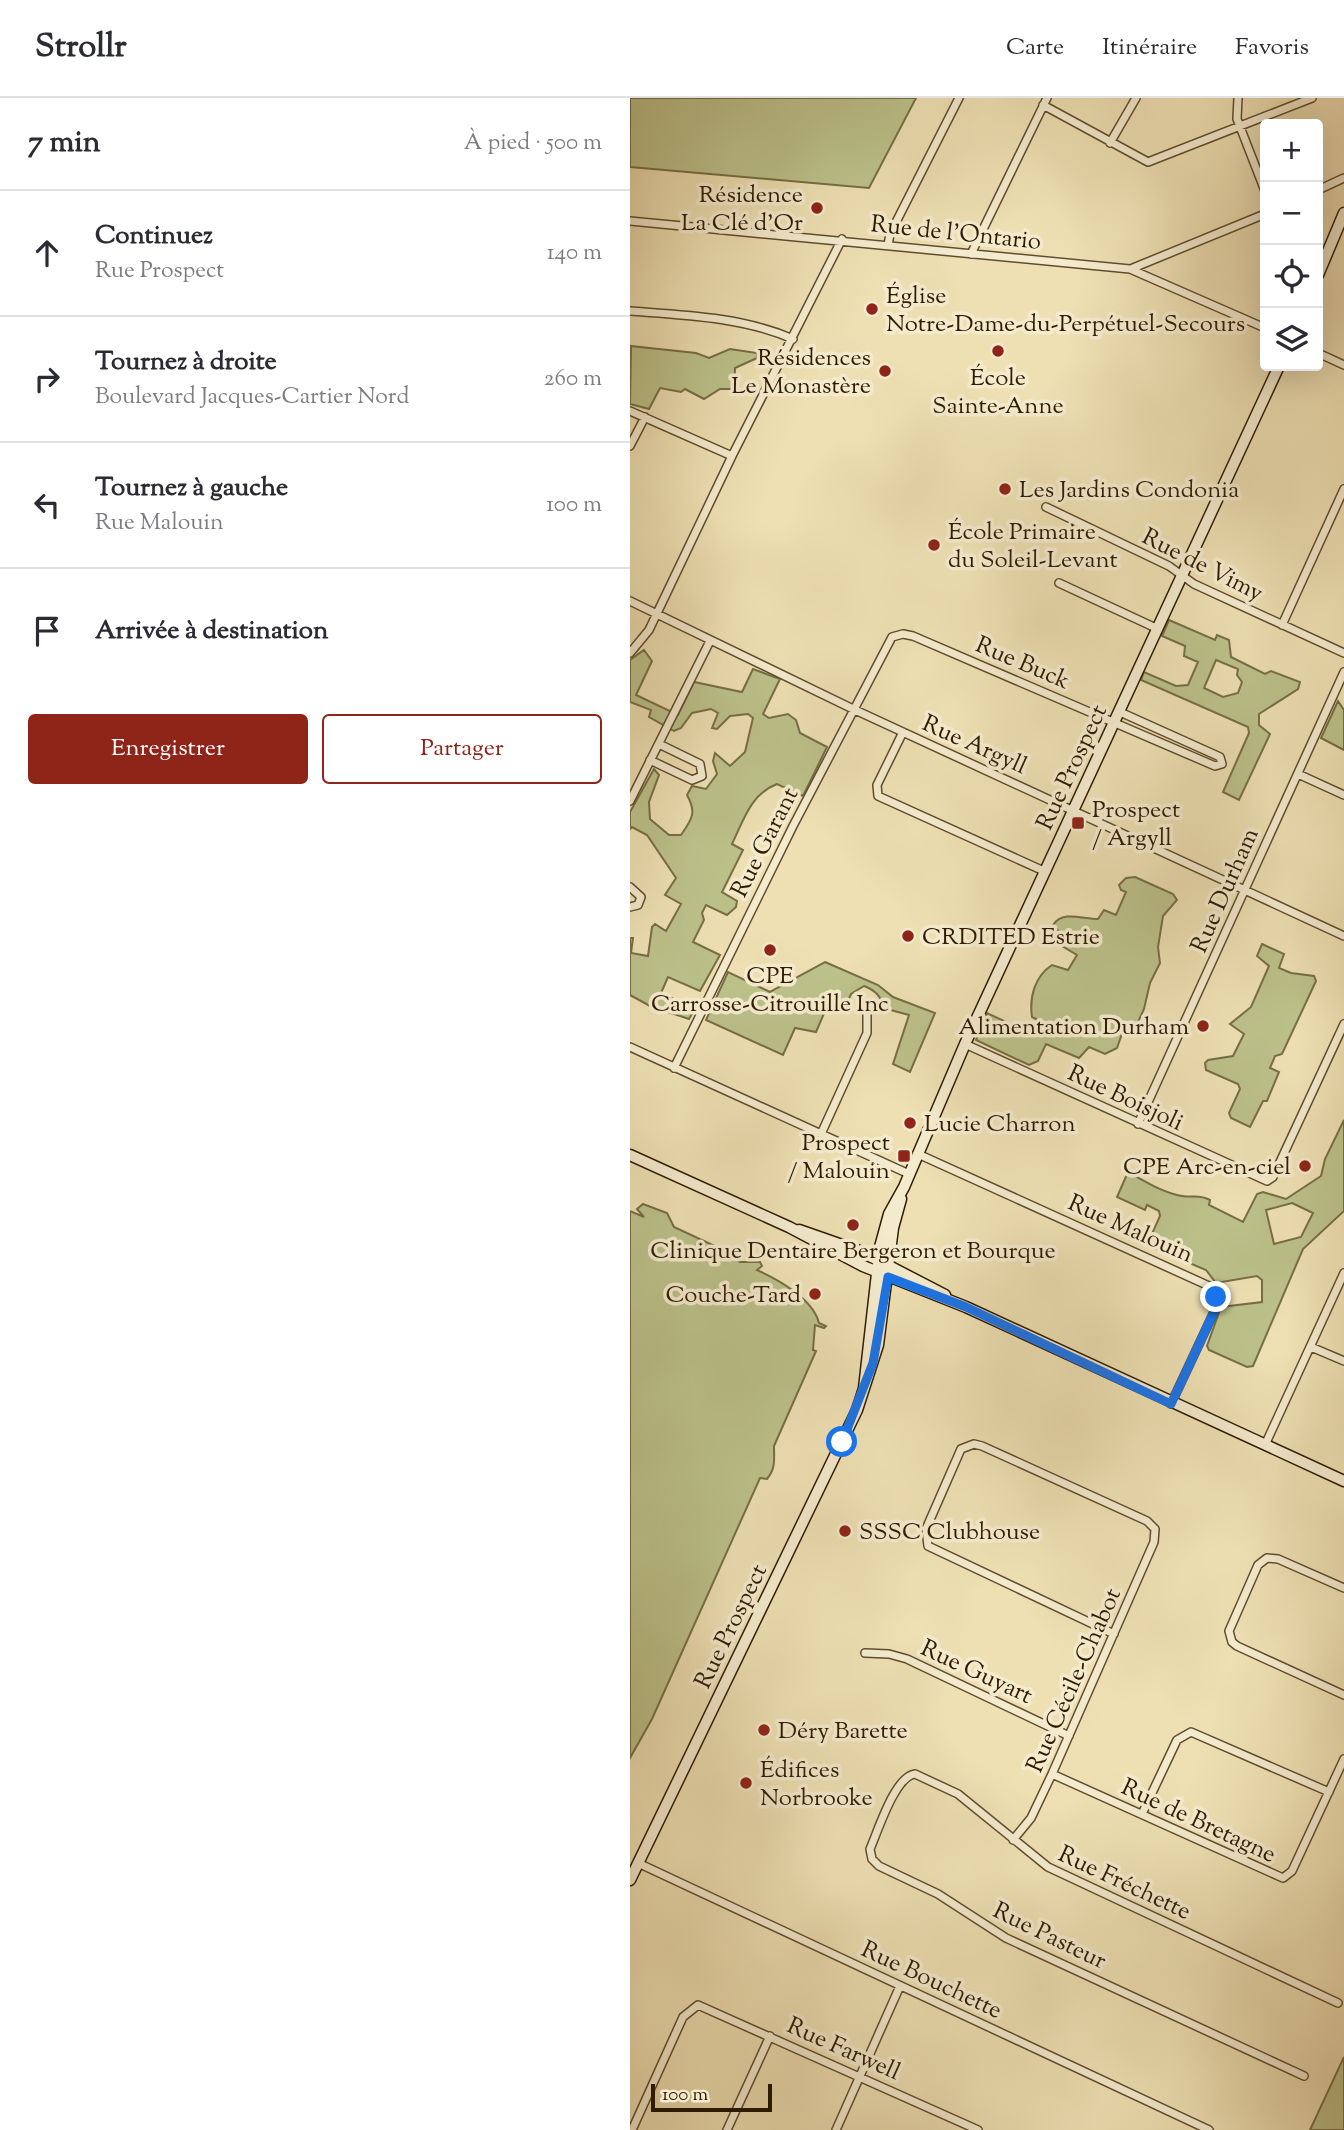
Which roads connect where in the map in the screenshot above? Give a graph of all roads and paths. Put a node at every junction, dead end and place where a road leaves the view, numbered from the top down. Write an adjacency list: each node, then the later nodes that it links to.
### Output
1 (959, 98): 15 (street)
2 (1136, 98): 7 (street)
3 (1238, 98): 6 (street)
4 (1312, 98): 6 (street)
5 (1045, 102): 7 (street); 16 (street)
6 (1239, 126): 7 (street); 9 (street)
7 (1110, 143)
8 (1344, 178): 10 (street)
9 (1261, 182)
10 (1323, 188)
11 (1344, 213): 17 (street)
12 (1260, 216): 18 (street)
13 (630, 222): 14 (street, Rue de l'Ontario)
14 (842, 239): 15 (street, Rue de l'Ontario); 21 (street)
15 (888, 245): 16 (street, Rue de l'Ontario)
16 (971, 254): 18 (street, Rue de l'Ontario)
17 (1323, 263)
18 (1130, 269): 20 (street, Rue de l'Ontario)
19 (630, 311): 21 (street)
20 (1260, 326)
21 (793, 339): 28 (street)
22 (1323, 354): 23 (street)
23 (1344, 365)
24 (1277, 371): 31 (street, Rue Prospect)
25 (630, 411): 26 (street)
26 (645, 417): 27 (street); 28 (street)
27 (630, 446)
28 (732, 456): 34 (street)
29 (1344, 489): 35 (street)
30 (1046, 508): 31 (street, Rue de Vimy)
31 (1182, 576): 35 (street, Rue de Vimy); 36 (street, Rue Prospect)
32 (1059, 583): 36 (street)
33 (630, 601): 34 (street, Rue Argyll)
34 (657, 614): 38 (street, Rue Argyll); 39 (street)
35 (1282, 625): 40 (street, Rue de Vimy)
36 (1158, 629): 43 (street, Rue Prospect)
37 (892, 637): 42 (street, Rue Garant); 43 (street, Rue Buck)
38 (710, 642): 42 (street, Rue Argyll); 45 (street)
39 (630, 653)
40 (1344, 653)
41 (1344, 672): 47 (street, Rue Durham)
42 (853, 709): 44 (street, Rue Argyll); 60 (street, Rue Garant)
43 (1117, 717): 43 (street, Rue Buck); 50 (street, Rue Prospect)
44 (902, 732): 50 (street, Rue Argyll); 51 (street)
45 (659, 744): 46 (street); 46 (street)
46 (650, 760): 49 (street)
47 (1298, 774): 48 (street); 53 (street, Rue Durham)
48 (1344, 795)
49 (630, 801)
50 (1074, 810): 51 (street, Rue Prospect); 53 (street, Rue Argyll)
51 (1046, 872): 58 (street, Rue Prospect)
52 (630, 887): 54 (street)
53 (1244, 891): 55 (street, Rue Argyll); 61 (street, Rue Durham)
54 (630, 907)
55 (1344, 936)
56 (867, 1007): 62 (street)
57 (1344, 1024): 61 (street, Rue Boisjoli)
58 (965, 1044): 61 (street, Rue Boisjoli); 63 (street, Rue Prospect)
59 (630, 1047): 60 (street)
60 (674, 1068): 62 (street)
61 (1139, 1124)
62 (821, 1134): 65 (street)
63 (918, 1154): 65 (street, Rue Prospect); 77 (street, Rue Malouin)
64 (630, 1155): 67 (street)
65 (909, 1174): 66 (street, Rue Prospect)
66 (904, 1187): 68 (street, Rue Prospect); 69 (street, Rue Prospect)
67 (789, 1227): 68 (street); 70 (street)
68 (879, 1260): 69 (street); 70 (street, Rue Prospect)
69 (889, 1265): 72 (street, Rue Prospect); 73 (street)
70 (877, 1272): 72 (street); 76 (street, Rue Prospect)
71 (1344, 1273): 74 (street)
72 (888, 1277): 73 (street); 76 (street, Rue Prospect)
73 (966, 1307): 77 (street)
74 (1311, 1346): 75 (street); 78 (street)
75 (1344, 1361)
76 (863, 1388): 91 (street, Rue Prospect)
77 (1171, 1404): 78 (street)
78 (1265, 1445): 79 (street)
79 (1344, 1481)
80 (1344, 1588): 83 (street)
81 (1114, 1634): 81 (street, Rue Cécile-Chabot); 84 (street, Rue Cécile-Chabot)
82 (865, 1653): 84 (street, Rue Guyart)
83 (1344, 1695)
84 (1069, 1736): 87 (street, Rue Cécile-Chabot)
85 (1344, 1759): 88 (street, Rue de Bretagne)
86 (910, 1774): 90 (street, Rue Fréchette); 97 (street, Rue Pasteur)
87 (1052, 1774): 89 (street, Rue de Bretagne); 90 (street, Rue Cécile-Chabot)
88 (1329, 1792): 89 (street); 89 (street, Rue de Bretagne)
89 (1142, 1814)
90 (1013, 1840): 94 (street, Rue Fréchette)
91 (638, 1863): 92 (street, Rue Prospect); 93 (street, Rue Bouchette)
92 (630, 1880)
93 (900, 1986): 96 (street); 102 (street, Rue Bouchette)
94 (1338, 2003)
95 (770, 2036): 96 (street, Rue Farwell); 98 (street, Rue Farwell); 99 (street)
96 (860, 2075): 100 (street); 101 (street, Rue Farwell)
97 (1304, 2076)
98 (632, 2130)
99 (727, 2130)
100 (836, 2130)
101 (978, 2130)
102 (1209, 2130)

